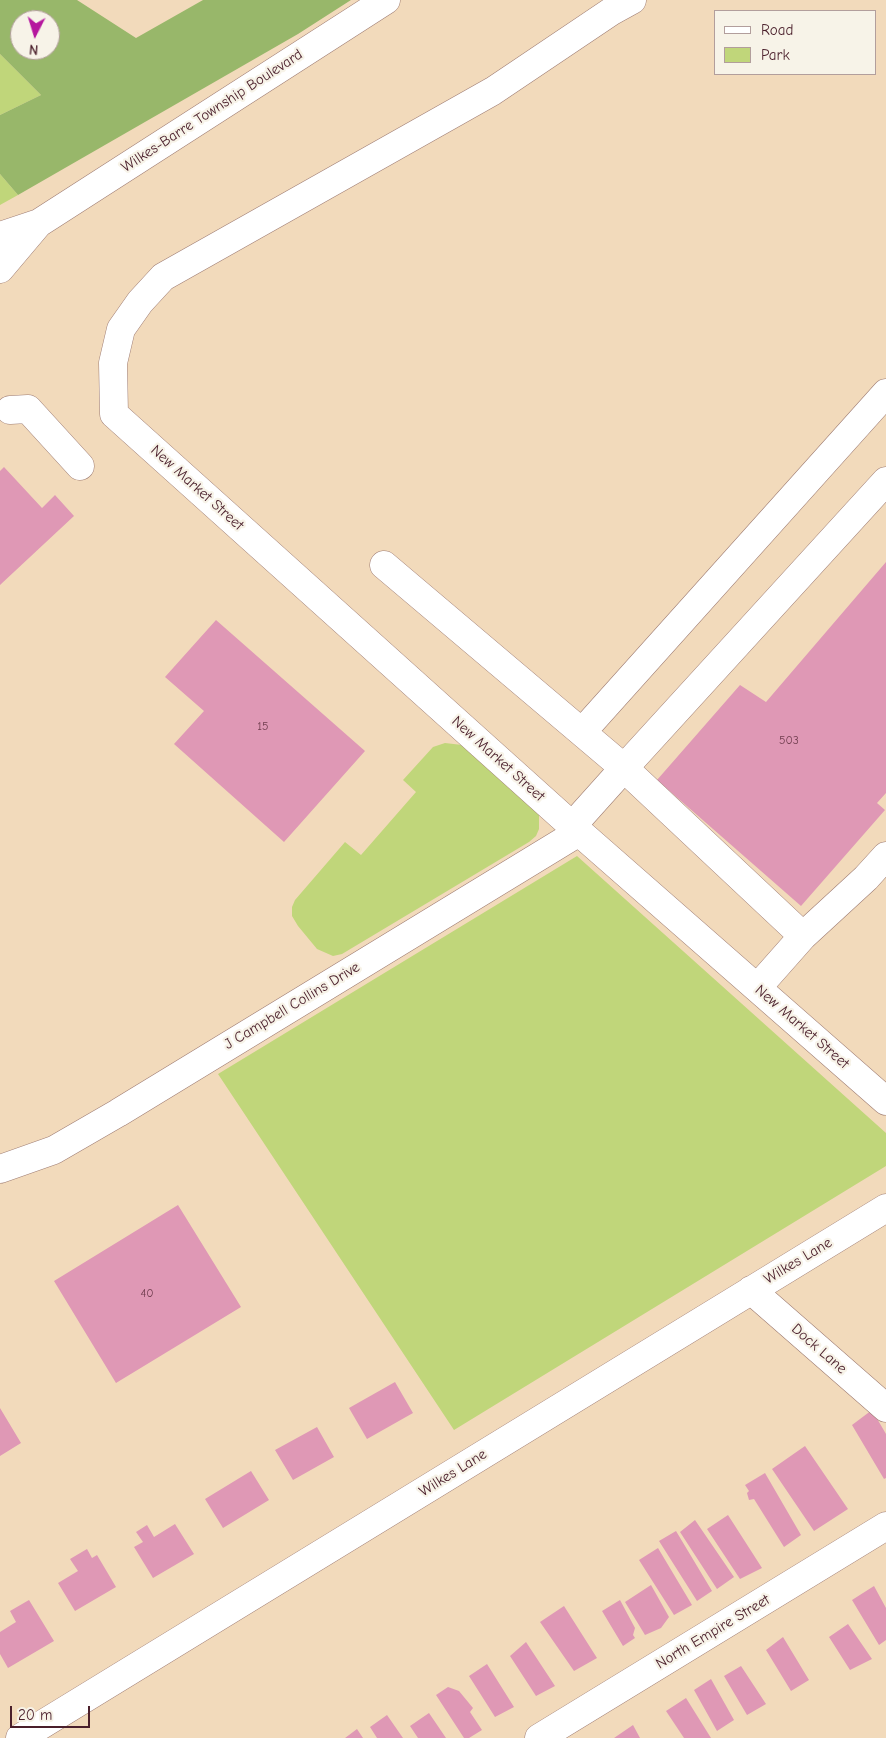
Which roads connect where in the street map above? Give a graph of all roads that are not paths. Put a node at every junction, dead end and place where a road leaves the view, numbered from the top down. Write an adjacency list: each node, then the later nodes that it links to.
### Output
1 (632, 0): 13 (street, New Market Street)
2 (383, 1): 3 (street, Wilkes-Barre Township Boulevard)
3 (39, 223): 4 (street, Wilkes-Barre Township Boulevard); 5 (street, Wilkes-Barre Township Boulevard)
4 (0, 236)
5 (0, 268)
6 (886, 393): 11 (street)
7 (3, 409): 8 (street)
8 (80, 466)
9 (886, 481): 12 (street, J Campbell Collins Drive)
10 (384, 565): 11 (street)
11 (582, 732): 12 (street)
12 (624, 768): 13 (street, J Campbell Collins Drive); 15 (street)
13 (575, 829): 16 (street, New Market Street); 18 (street, J Campbell Collins Drive)
14 (886, 856): 15 (street)
15 (803, 936): 16 (street)
16 (757, 988): 17 (street, New Market Street)
17 (886, 1101)
18 (0, 1169)
19 (886, 1208): 20 (street, Wilkes Lane)
20 (751, 1290): 21 (street, Dock Lane); 23 (street, Wilkes Lane)
21 (886, 1408)
22 (886, 1526): 24 (street, North Empire Street)
23 (20, 1738)
24 (539, 1738)

